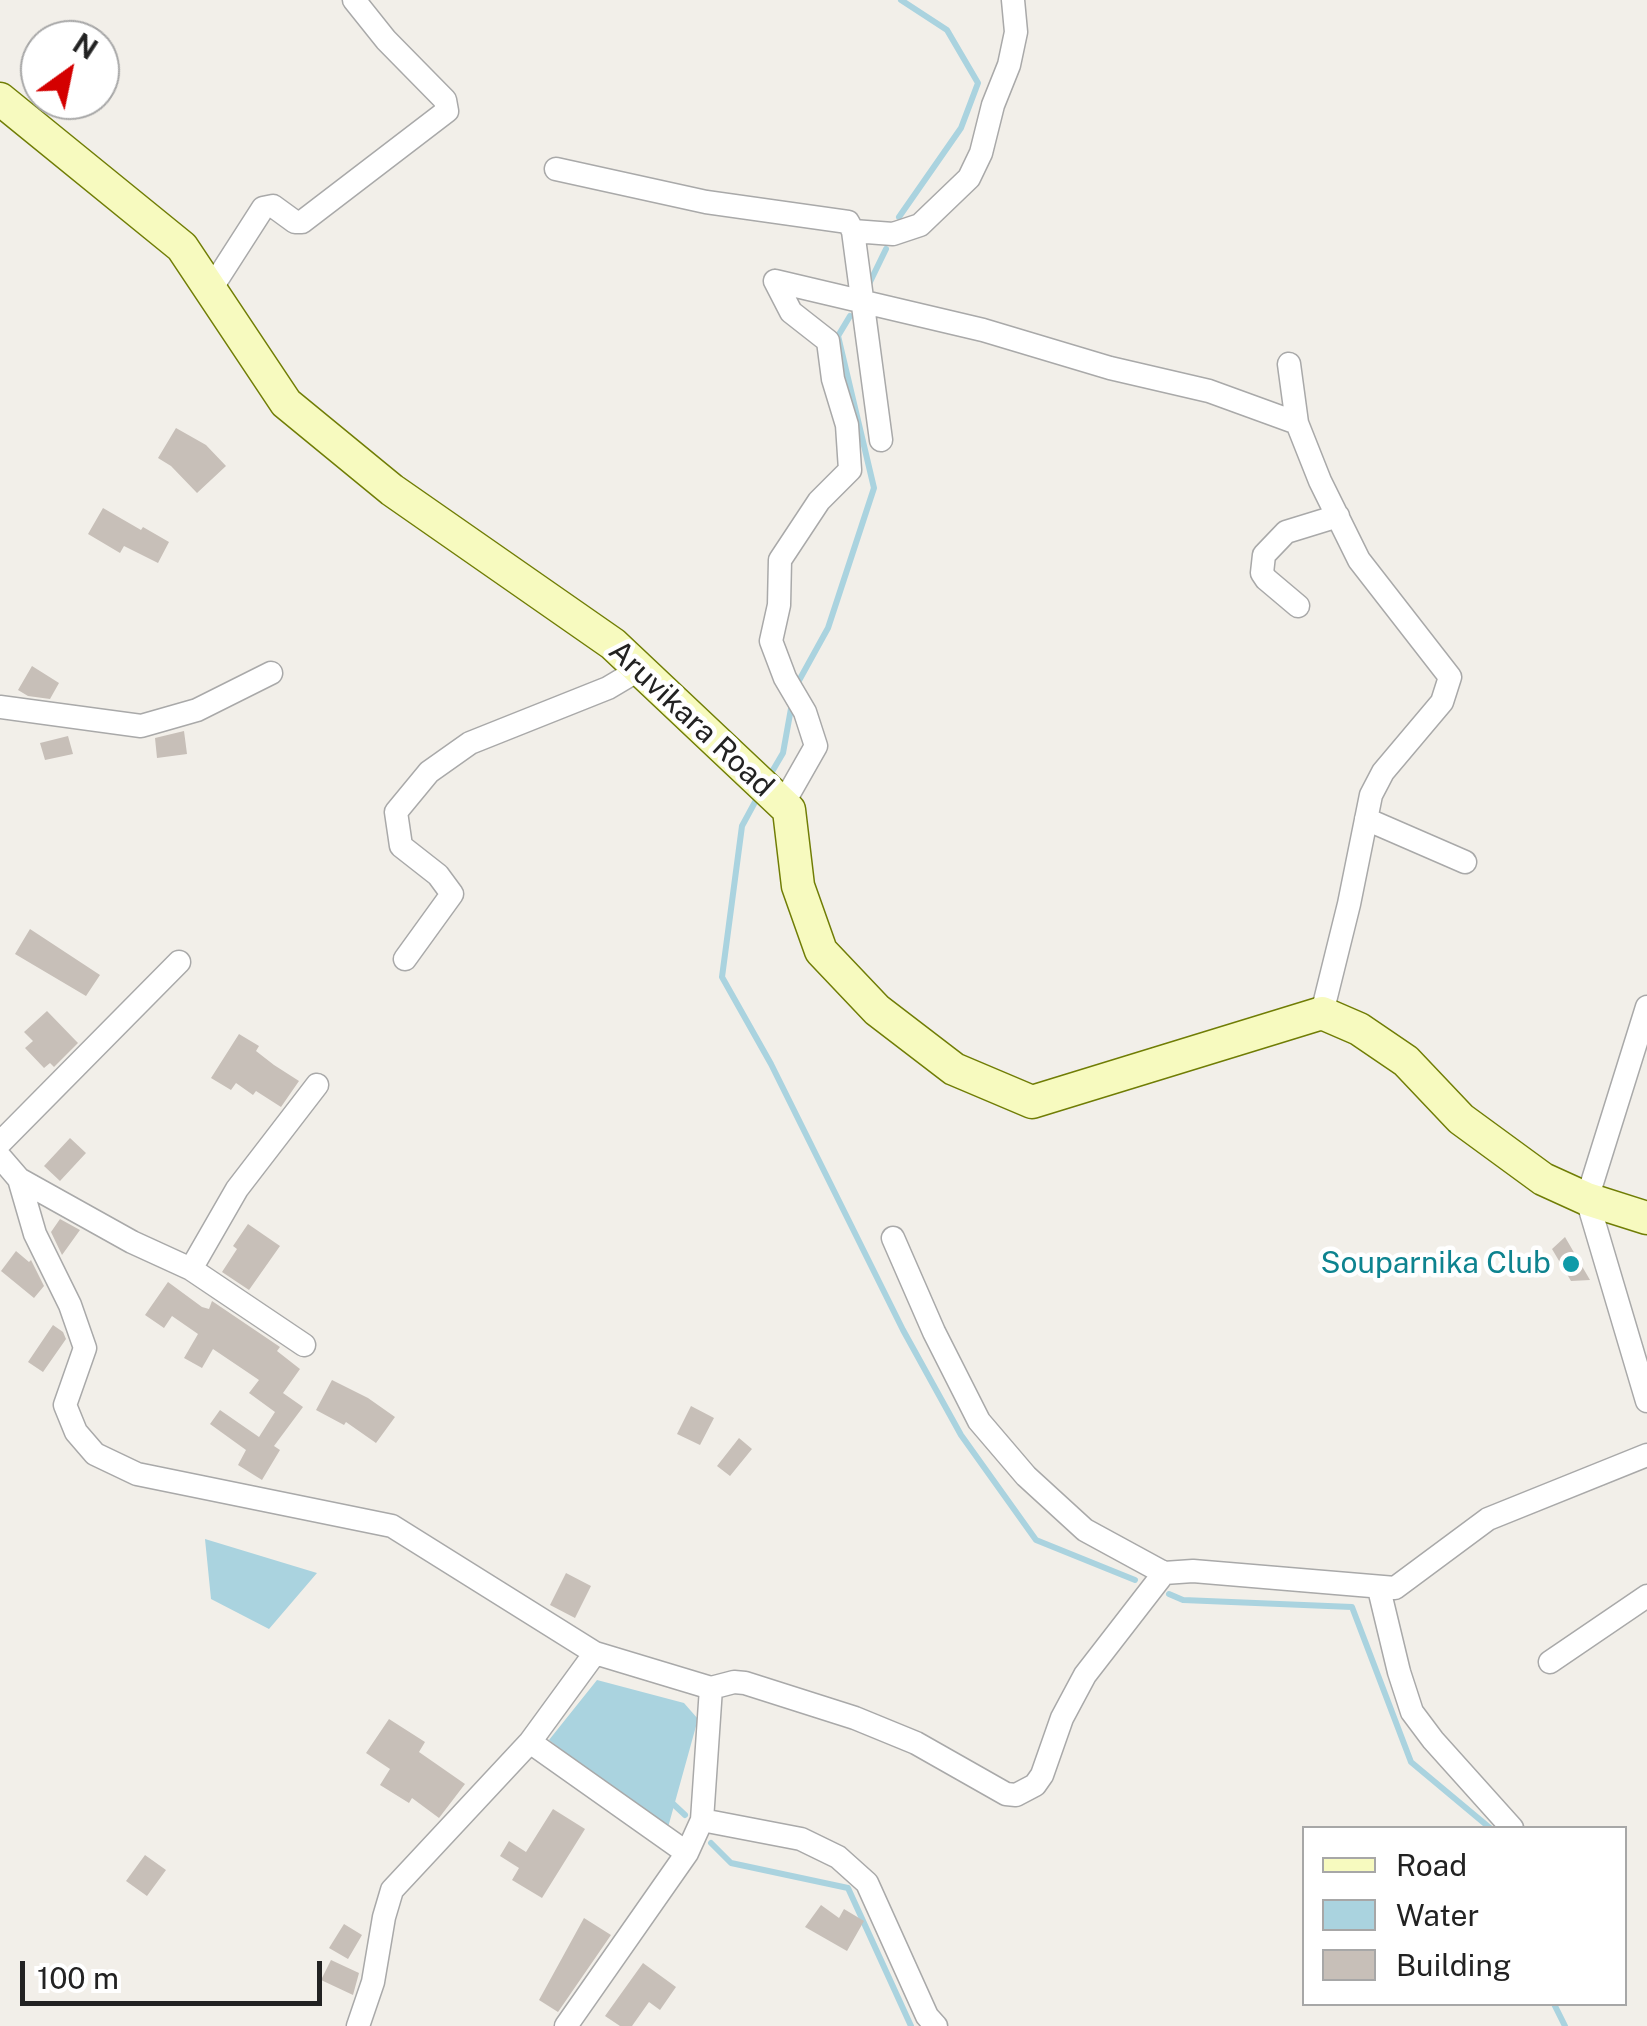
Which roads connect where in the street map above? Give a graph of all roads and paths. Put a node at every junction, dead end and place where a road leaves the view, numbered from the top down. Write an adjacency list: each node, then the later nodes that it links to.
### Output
1 (354, 0): 6 (street)
2 (1013, 0): 5 (street)
3 (0, 99): 6 (main road, Aruvikara Road)
4 (556, 169): 5 (street)
5 (853, 231): 7 (street)
6 (210, 290): 13 (main road, Aruvikara Road)
7 (862, 302): 9 (street); 10 (street); 16 (street)
8 (1289, 364): 9 (street)
9 (1297, 423): 11 (street)
10 (881, 440)
11 (1338, 516): 12 (street); 17 (street)
12 (1298, 606)
13 (640, 669): 16 (main road, Aruvikara Road); 19 (street)
14 (271, 673): 15 (street)
15 (0, 708)
16 (783, 804): 22 (main road, Aruvikara Road)
17 (1366, 819): 18 (street); 22 (street)
18 (1464, 862)
19 (405, 958)
20 (180, 962): 24 (street)
21 (1647, 1007): 27 (street)
22 (1322, 1013): 27 (main road)
23 (317, 1085): 30 (street)
24 (0, 1143)
25 (0, 1157): 26 (street)
26 (19, 1179): 30 (street); 37 (street)
27 (1588, 1199): 28 (main road); 32 (street)
28 (1647, 1218)
29 (893, 1238): 34 (street)
30 (191, 1270): 31 (street)
31 (304, 1346)
32 (1647, 1400)
33 (1647, 1455): 35 (street)
34 (1164, 1574): 35 (street); 39 (street)
35 (1378, 1589): 42 (street)
36 (1647, 1596): 38 (street)
37 (595, 1653): 39 (street); 40 (street)
38 (1550, 1662)
39 (711, 1688): 41 (street)
40 (530, 1742): 43 (street); 44 (street)
41 (702, 1820): 43 (street); 46 (street)
42 (1510, 1826)
43 (687, 1853): 45 (street)
44 (358, 2026)
45 (566, 2026)
46 (936, 2026)

